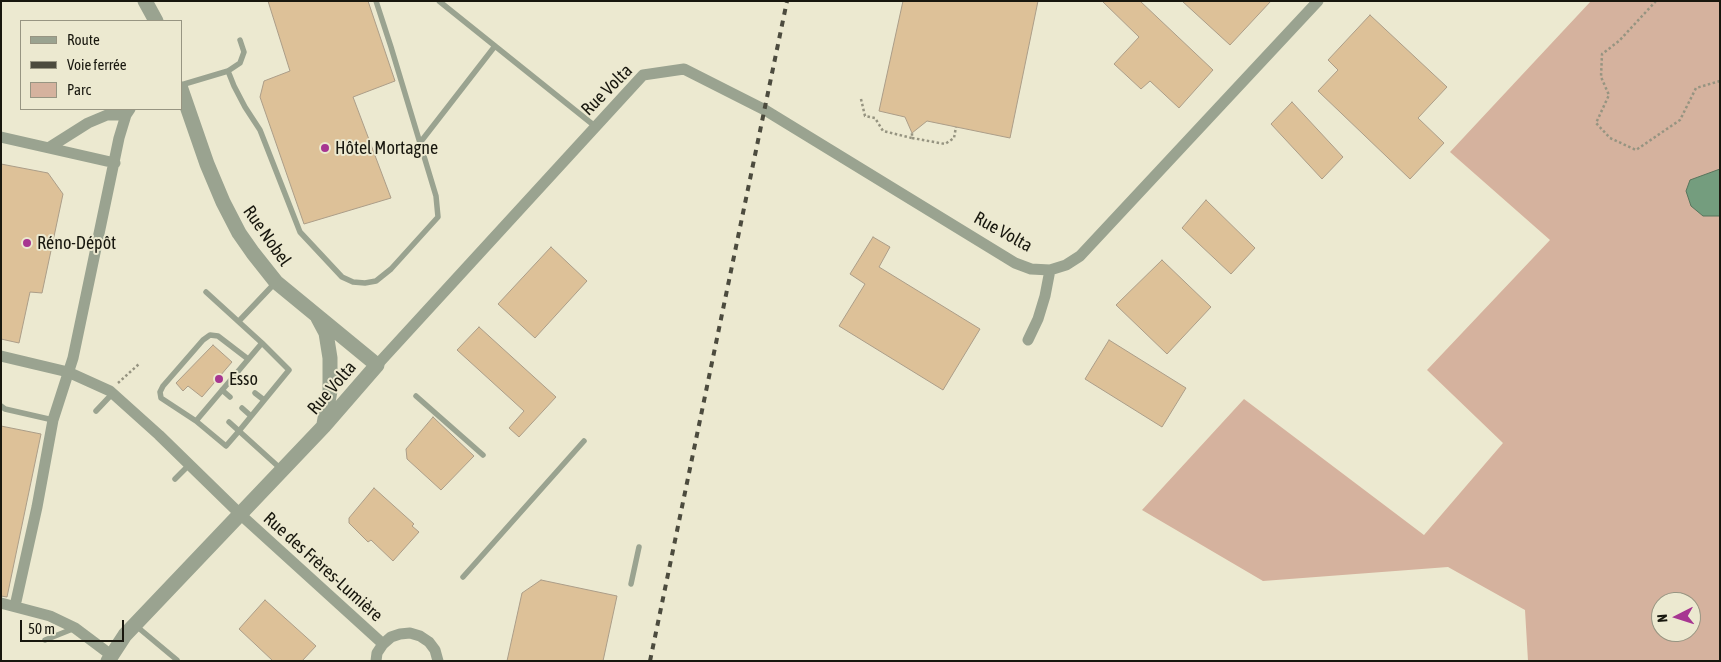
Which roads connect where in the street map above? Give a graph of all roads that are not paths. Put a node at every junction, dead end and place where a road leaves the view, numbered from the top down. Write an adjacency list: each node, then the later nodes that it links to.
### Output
1 (146, 1): 5 (street)
2 (376, 1): 14 (lane)
3 (439, 1): 7 (lane)
4 (1318, 1): 17 (street, Rue Volta)
5 (156, 20)
6 (240, 40): 8 (lane)
7 (495, 46): 12 (lane); 14 (lane)
8 (228, 71): 9 (lane); 14 (lane)
9 (182, 87)
10 (182, 90): 18 (street, Rue Nobel)
11 (128, 112): 15 (street); 16 (street)
12 (596, 127): 17 (street, Rue Volta); 26 (street, Rue Volta)
13 (1, 137): 15 (street)
14 (419, 144)
15 (50, 147): 16 (street)
16 (115, 163): 27 (street)
17 (1050, 270): 22 (street)
18 (276, 282): 20 (street, Rue Nobel); 21 (lane)
19 (206, 292): 21 (lane)
20 (316, 314): 26 (street, Rue Nobel); 45 (street)
21 (239, 321): 23 (lane)
22 (1028, 340)
23 (262, 343): 25 (lane); 35 (lane)
24 (1, 356): 27 (street)
25 (248, 358): 28 (lane); 43 (lane)
26 (377, 365): 45 (street, Rue Volta)
27 (68, 372): 31 (street); 42 (street)
28 (235, 375): 29 (lane); 30 (lane)
29 (244, 383)
30 (222, 390): 34 (lane); 36 (lane)
31 (112, 392): 40 (lane); 49 (street, Rue des Frères-Lumière)
32 (255, 393): 35 (lane)
33 (416, 396): 48 (lane)
34 (230, 397)
35 (264, 400): 41 (lane)
36 (210, 404): 39 (lane); 43 (lane)
37 (1, 406): 42 (lane)
38 (242, 408): 41 (lane)
39 (216, 410)
40 (96, 411)
41 (251, 416): 46 (lane)
42 (52, 420): 57 (street)
43 (196, 421): 46 (lane)
44 (229, 422): 46 (lane)
45 (324, 426): 50 (street, Rue Volta)
46 (239, 431): 50 (lane)
47 (584, 441): 54 (lane)
48 (483, 455)
49 (189, 465): 51 (lane); 52 (street, Rue des Frères-Lumière)
50 (282, 470): 52 (street, Rue Volta)
51 (175, 479)
52 (241, 515): 58 (street, Rue Volta); 61 (street, Rue des Frères-Lumière)
53 (639, 547): 55 (lane)
54 (463, 577)
55 (631, 584)
56 (1, 603): 57 (street)
57 (14, 606): 59 (street)
58 (135, 625): 62 (street, Rue Volta); 63 (lane)
59 (75, 628): 60 (lane); 62 (street)
60 (46, 640)
61 (383, 644): 64 (street); 65 (street)
62 (110, 658)
63 (177, 660)
64 (376, 661)
65 (438, 661)

